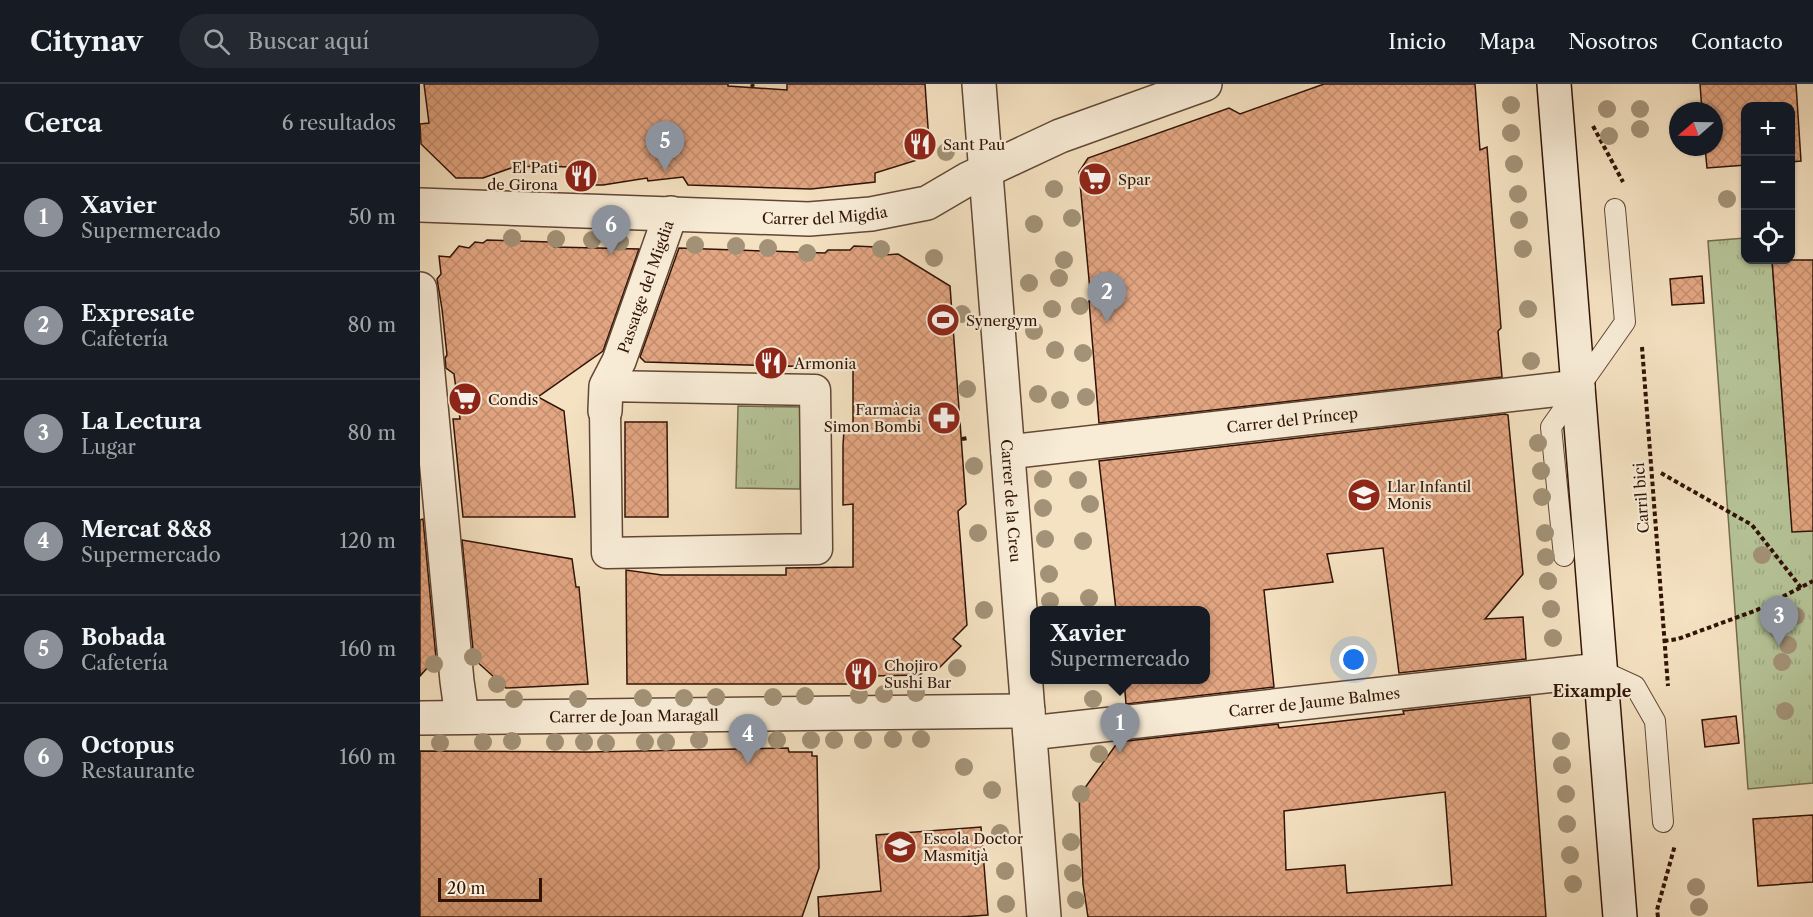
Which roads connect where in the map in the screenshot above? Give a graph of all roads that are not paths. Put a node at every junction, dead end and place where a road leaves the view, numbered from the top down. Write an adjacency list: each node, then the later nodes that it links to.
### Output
1 (979, 84): 4 (street, Carrer de la Creu)
2 (1205, 84): 4 (street, Carrer del Migdia)
3 (1554, 84): 9 (street)
4 (985, 171): 7 (street, Carrer del Migdia); 11 (street, Carrer de la Creu)
5 (420, 205): 7 (street, Carrer del Migdia)
6 (1615, 209): 9 (lane)
7 (671, 213): 10 (street, Passatge del Migdia)
8 (420, 289): 14 (street)
9 (1578, 387): 11 (street, Carrer del Príncep); 12 (lane); 13 (street)
10 (611, 395): 10 (street)
11 (1008, 452): 16 (street, Carrer de la Creu)
12 (1564, 556)
13 (1600, 670): 16 (street, Carrer de Jaume Balmes); 17 (lane); 19 (street)
14 (462, 717): 15 (street, Carrer de Joan Maragall); 16 (street, Carrer de Joan Maragall)
15 (420, 718)
16 (1029, 722): 18 (street, Carrer de la Creu)
17 (1671, 828)
18 (1044, 917)
19 (1620, 917)

